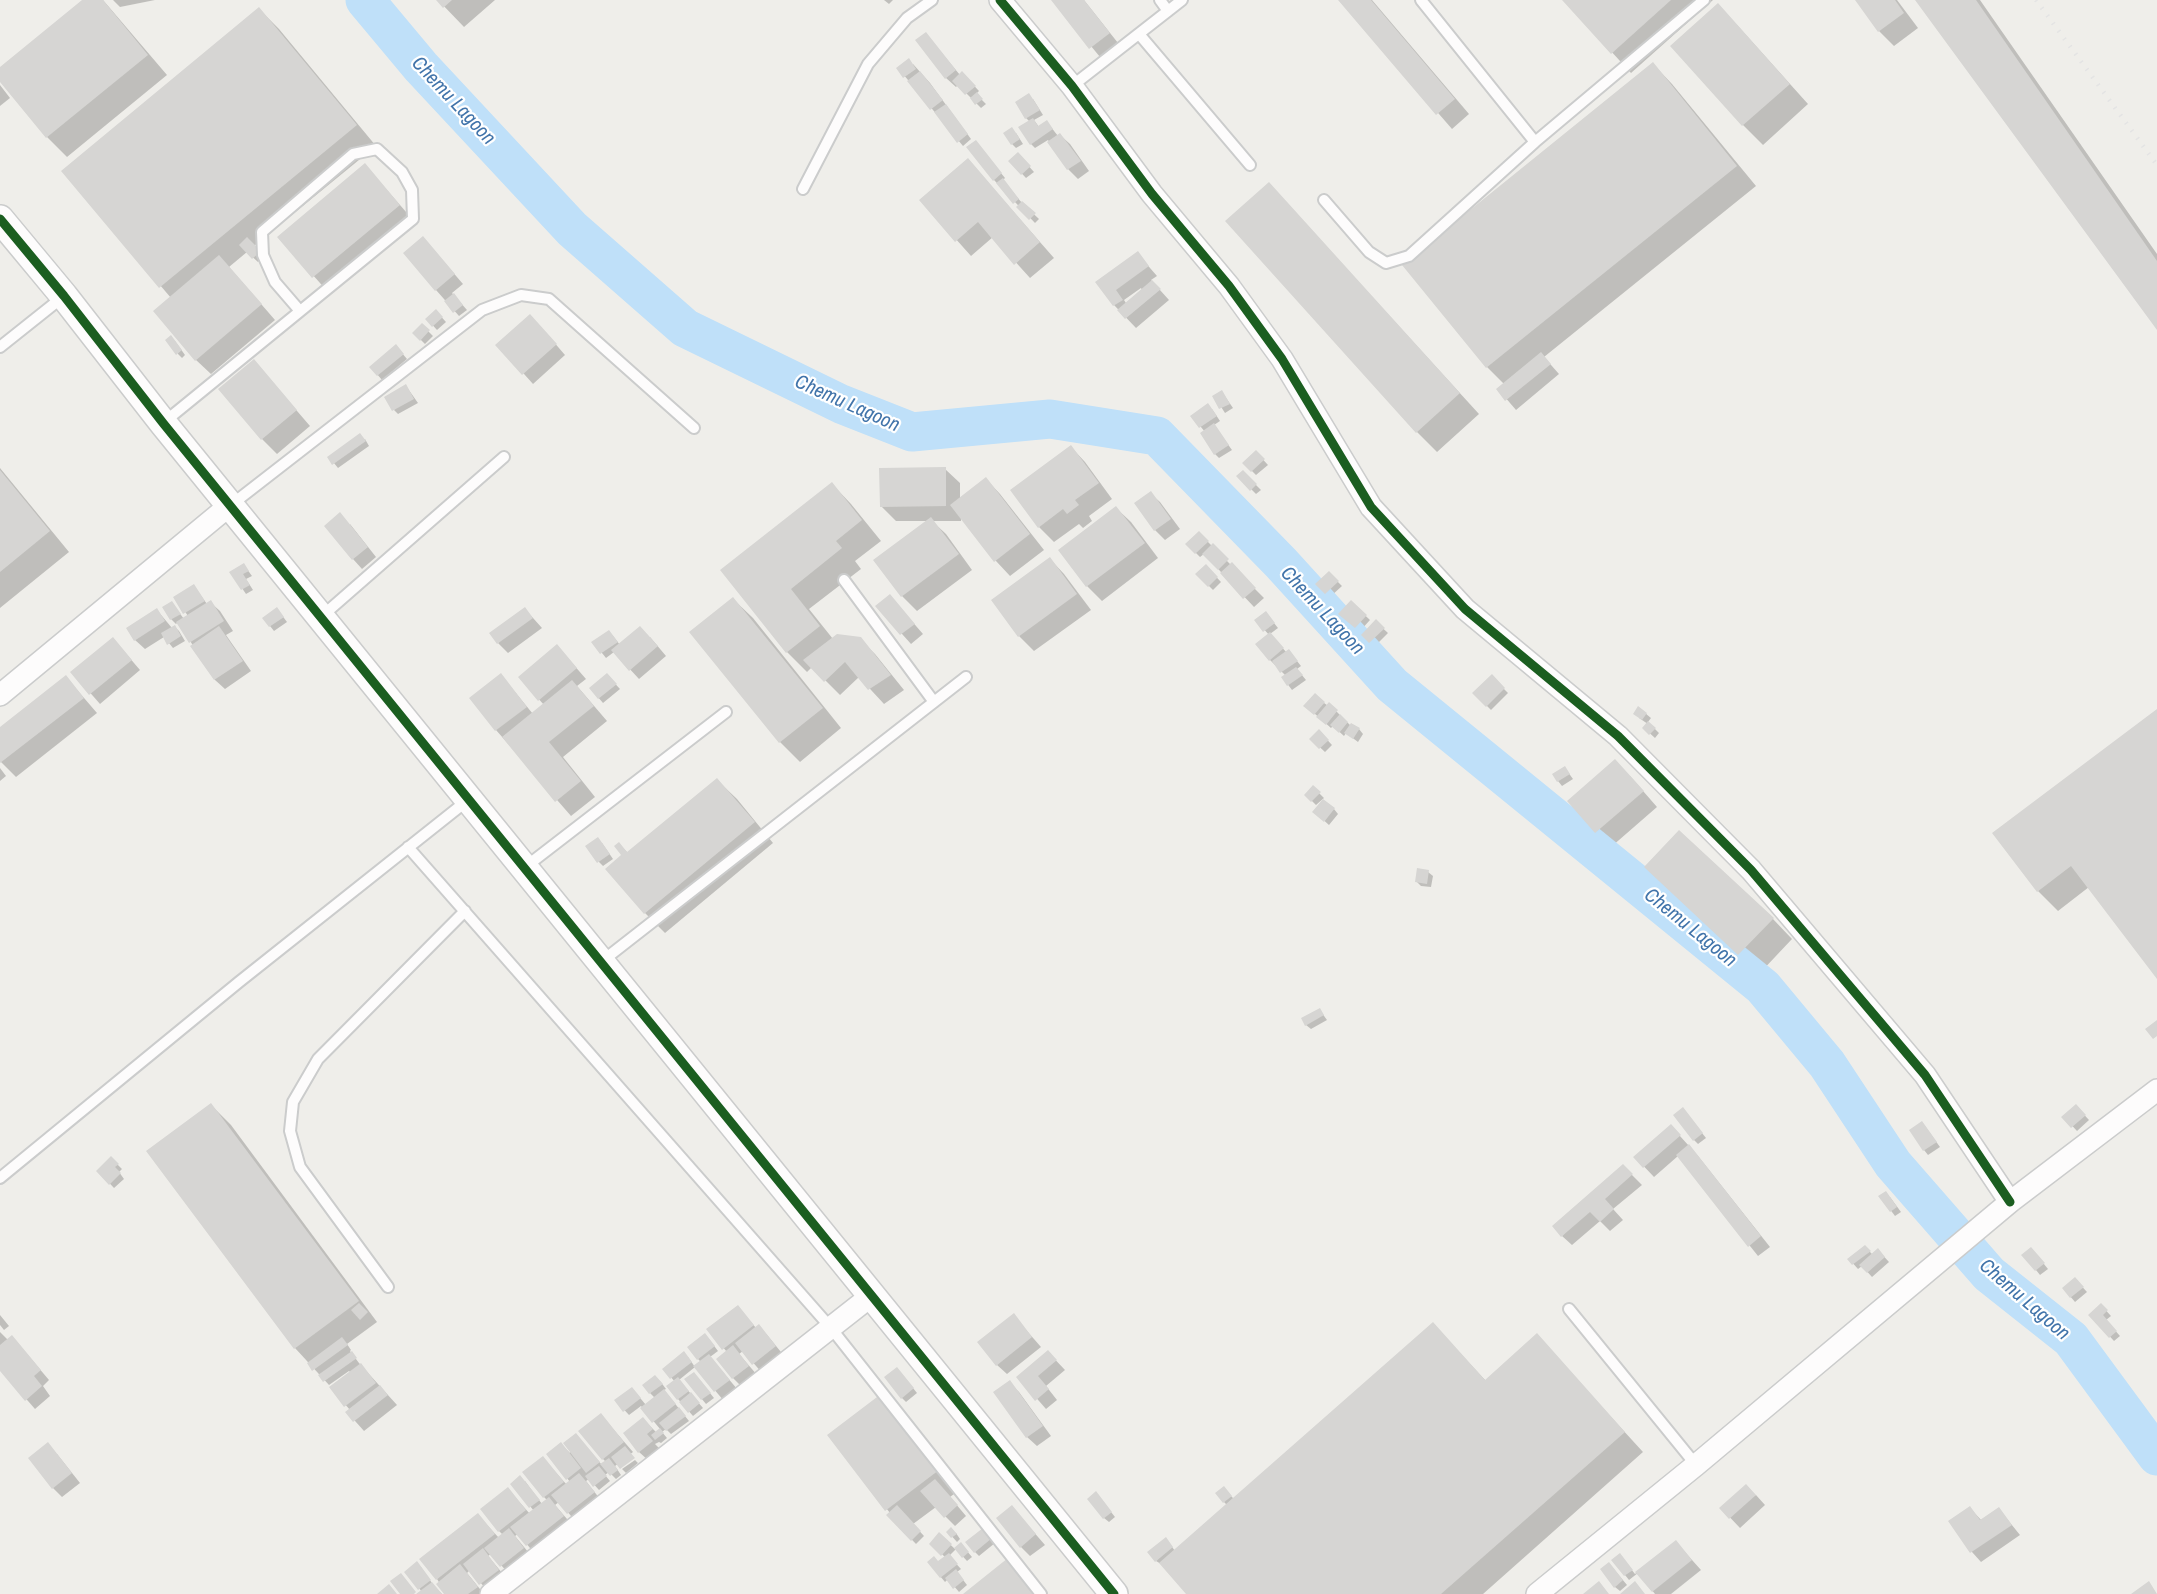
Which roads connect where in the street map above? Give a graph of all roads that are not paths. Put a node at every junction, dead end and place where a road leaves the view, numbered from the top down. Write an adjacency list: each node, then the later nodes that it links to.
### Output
1 (932, 0): 12 (lane)
2 (1000, 0): 9 (street)
3 (1160, 0): 7 (lane)
4 (1182, 0): 7 (lane)
5 (1421, 0): 10 (lane)
6 (1704, 0): 10 (lane)
7 (1168, 11): 8 (lane)
8 (1139, 34): 9 (lane); 11 (lane)
9 (1072, 86): 35 (street)
10 (1535, 142): 13 (lane)
11 (1250, 165)
12 (803, 189)
13 (1324, 200)
14 (0, 219): 15 (street)
15 (64, 296): 17 (lane); 18 (street)
16 (300, 311): 16 (lane); 18 (lane)
17 (0, 347)
18 (163, 423): 21 (street)
19 (694, 429): 21 (lane)
20 (504, 458): 23 (lane)
21 (230, 505): 23 (street); 25 (street)
22 (844, 580): 26 (lane)
23 (320, 617): 28 (street)
24 (966, 676): 26 (lane)
25 (0, 695)
26 (934, 702): 32 (lane)
27 (726, 712): 30 (lane)
28 (469, 800): 29 (lane); 30 (street)
29 (408, 847): 31 (lane); 34 (lane)
30 (524, 868): 32 (street)
31 (465, 911): 36 (lane); 39 (lane)
32 (601, 963): 37 (street)
33 (2157, 1090): 35 (street)
34 (0, 1178)
35 (2010, 1202): 40 (street)
36 (388, 1287)
37 (871, 1296): 39 (street); 43 (street)
38 (1569, 1310): 40 (lane)
39 (831, 1328): 41 (street); 42 (lane)
40 (1696, 1465): 44 (street)
41 (491, 1594)
42 (1041, 1594)
43 (1114, 1594)
44 (1537, 1594)

